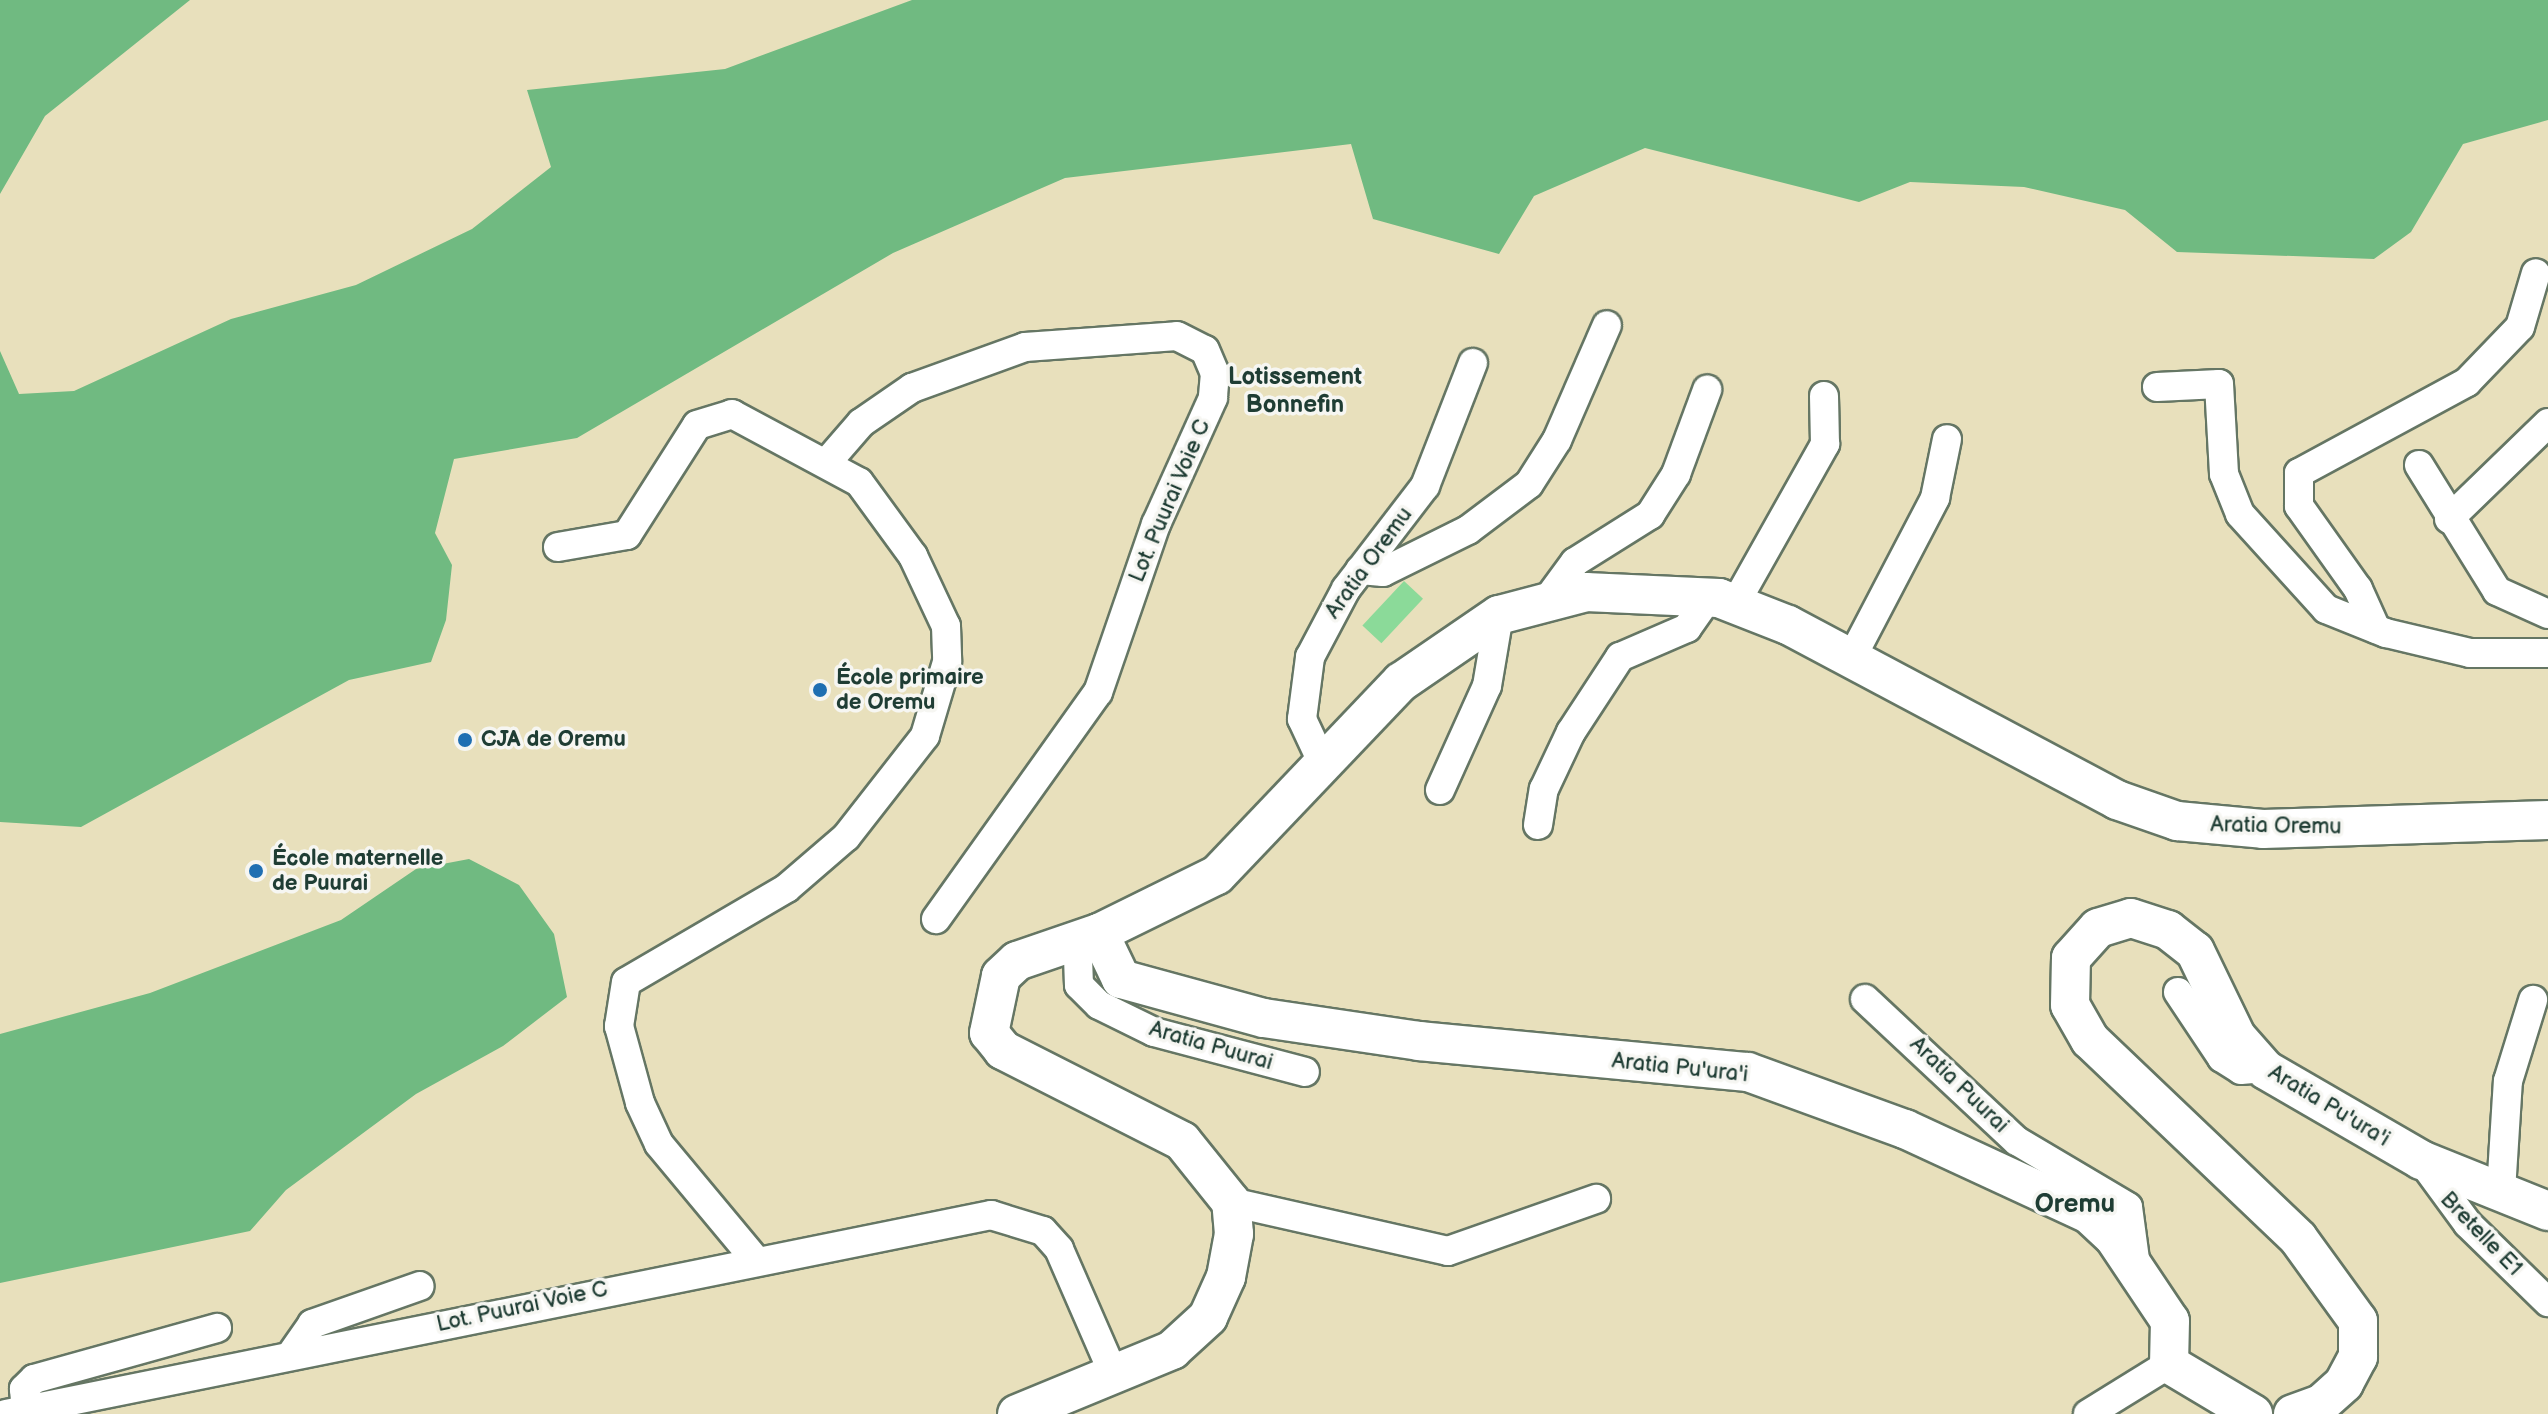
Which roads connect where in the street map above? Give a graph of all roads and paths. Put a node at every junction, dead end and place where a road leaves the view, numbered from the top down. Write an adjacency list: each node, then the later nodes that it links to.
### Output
1 (2536, 273): 18 (street)
2 (1607, 325): 13 (street)
3 (1473, 363): 13 (street, Aratia Oremu)
4 (2157, 387): 18 (street)
5 (1707, 390): 14 (street)
6 (1824, 396): 15 (street)
7 (2548, 423): 11 (street)
8 (1947, 439): 20 (street)
9 (829, 460): 12 (street); 25 (street, Lot. Puurai Voie C); 38 (street)
10 (2419, 465): 11 (street)
11 (2449, 519): 16 (street)
12 (558, 547)
13 (1360, 570): 21 (street, Aratia Oremu)
14 (1547, 600): 15 (main road, Aratia Oremu); 17 (main road, Aratia Oremu)
15 (1722, 600): 20 (main road, Aratia Oremu); 24 (street)
16 (2548, 614)
17 (1499, 615): 21 (main road, Aratia Oremu); 22 (street)
18 (2376, 629): 19 (street)
19 (2548, 653)
20 (1851, 659): 23 (main road, Aratia Oremu)
21 (1324, 766): 26 (main road, Aratia Oremu)
22 (1440, 790)
23 (2548, 820)
24 (1538, 825)
25 (936, 919)
26 (1099, 933): 27 (main road, Aratia Oremu); 39 (main road, Aratia Pu'ura'i)
27 (1063, 946): 32 (street, Aratia Puurai); 36 (main road, Aratia Oremu)
28 (2178, 992): 31 (street)
29 (1865, 999): 39 (street, Aratia Puurai)
30 (2533, 1000): 34 (street)
31 (2264, 1068): 33 (main road, Aratia Pu'ura'i); 50 (main road, Aratia Pu'ura'i)
32 (1305, 1072)
33 (2421, 1160): 34 (main road, Aratia Pu'ura'i); 41 (street, Bretelle E1)
34 (2501, 1191): 37 (main road, Aratia Pu'ura'i)
35 (1596, 1199): 36 (street)
36 (1231, 1202): 45 (main road)
37 (2548, 1211)
38 (754, 1258): 43 (street, Lot. Puurai Voie C); 45 (street, Lot. Puurai Voie C)
39 (2136, 1267): 44 (main road, Aratia Pu'ura'i)
40 (420, 1286): 43 (street, Lot. Puurai Voie C)
41 (2548, 1302)
42 (217, 1328): 46 (street, Lot. Puurai Voie C)
43 (290, 1356): 46 (street, Lot. Puurai Voie C)
44 (2169, 1364): 48 (street); 49 (main road)
45 (1115, 1377): 47 (main road)
46 (16, 1412)
47 (1017, 1414)
48 (2088, 1414)
49 (2253, 1414)
50 (2293, 1414)

